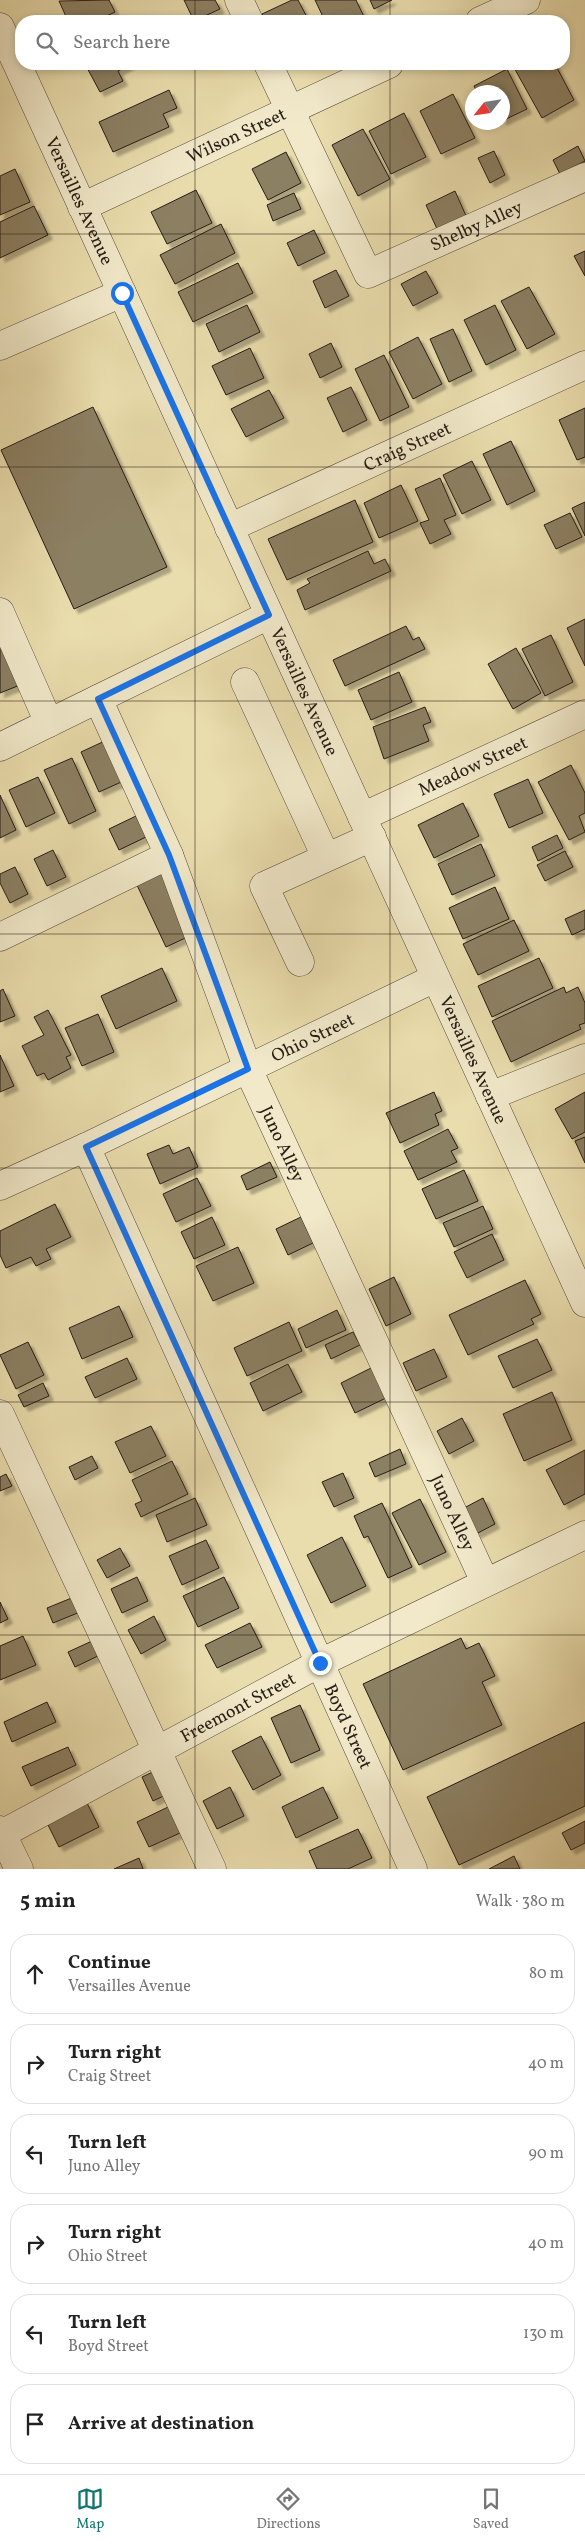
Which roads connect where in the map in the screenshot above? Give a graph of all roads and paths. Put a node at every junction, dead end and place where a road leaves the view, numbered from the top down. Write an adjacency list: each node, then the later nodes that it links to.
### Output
1 (239, 0): 3 (street)
2 (526, 0): 4 (street)
3 (246, 15)
4 (493, 15)
5 (0, 26): 6 (street, Versailles Avenue)
6 (15, 59)
7 (20, 70): 12 (street, Versailles Avenue)
8 (271, 70): 10 (street)
9 (376, 70): 10 (street, Wilson Street)
10 (289, 110): 11 (street, Shelby Alley); 12 (street, Wilson Street)
11 (585, 177)
12 (82, 207): 13 (street, Versailles Avenue)
13 (122, 293): 14 (street); 16 (street, Versailles Avenue)
14 (0, 346)
15 (585, 365): 16 (street, Craig Street)
16 (229, 528): 18 (street, Versailles Avenue)
17 (0, 612): 22 (street)
18 (269, 615): 20 (street); 24 (street, Versailles Avenue)
19 (245, 682): 26 (street)
20 (98, 699): 22 (street); 25 (street, Juno Alley)
21 (585, 714): 24 (street, Meadow Street)
22 (49, 723): 23 (street)
23 (0, 747)
24 (367, 827): 26 (street, Meadow Street); 29 (street, Versailles Avenue)
25 (169, 855): 27 (street); 31 (street, Juno Alley)
26 (326, 858): 28 (street, Meadow Street)
27 (0, 937)
28 (300, 962)
29 (435, 978): 31 (street, Ohio Street); 32 (street, Versailles Avenue)
30 (585, 1058): 32 (street)
31 (248, 1069): 33 (street, Ohio Street); 38 (street, Juno Alley)
32 (490, 1096): 35 (street, Versailles Avenue)
33 (86, 1147): 34 (street, Ohio Street); 39 (street, Boyd Street)
34 (0, 1186)
35 (585, 1303)
36 (0, 1414): 40 (street)
37 (585, 1535): 38 (street, Freemont Street)
38 (484, 1582): 39 (street, Freemont Street)
39 (320, 1663): 40 (street, Freemont Street); 44 (street, Boyd Street)
40 (157, 1751): 41 (street, Freemont Street); 43 (street)
41 (1, 1833): 42 (street)
42 (19, 1869)
43 (212, 1869)
44 (413, 1869)

